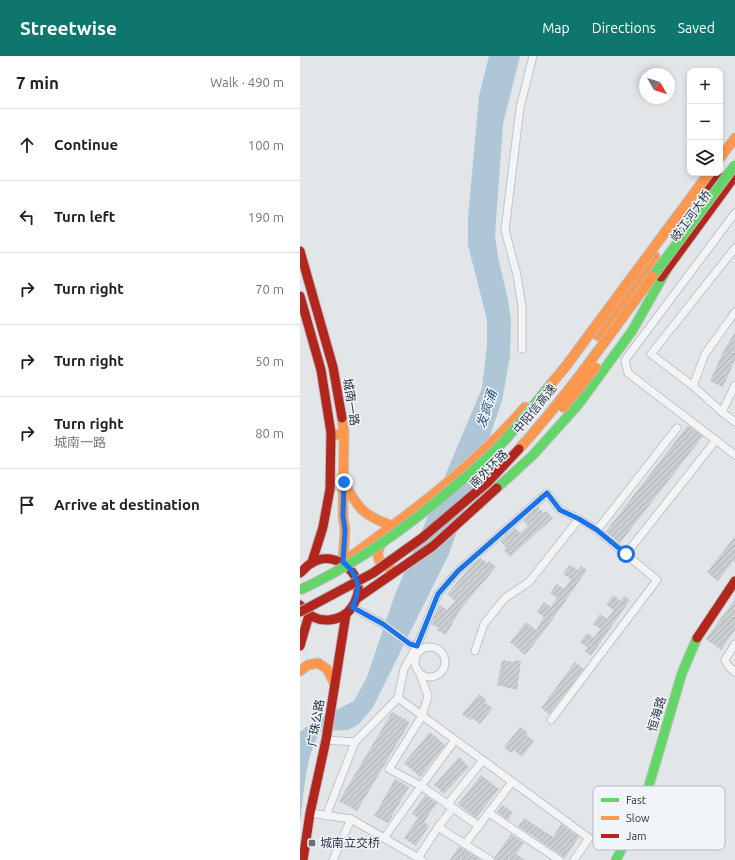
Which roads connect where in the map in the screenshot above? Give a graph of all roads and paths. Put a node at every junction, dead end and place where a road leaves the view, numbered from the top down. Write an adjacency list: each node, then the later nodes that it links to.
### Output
1 (533, 56): 17 (street)
2 (735, 138): 4 (main road)
3 (735, 149): 5 (main road)
4 (723, 154)
5 (723, 165)
6 (735, 165): 41 (main road, 中阳信高速, bridge)
7 (707, 176): 37 (main road, 中阳信高速, bridge)
8 (715, 176): 13 (main road, 岐江河大桥)
9 (735, 176): 14 (main road, 岐江河大桥)
10 (735, 213): 25 (street)
11 (735, 248): 19 (street)
12 (300, 251): 23 (main road, 城南一路)
13 (653, 259): 29 (main road); 38 (main road, 南外环路)
14 (666, 271): 34 (main road); 42 (main road, 南外环路, bridge)
15 (300, 296): 24 (main road, 城南一路)
16 (735, 312): 19 (street)
17 (522, 349)
18 (735, 385): 20 (street)
19 (693, 386): 20 (street)
20 (722, 412): 21 (street)
21 (735, 422)
22 (677, 428): 30 (street)
23 (344, 432): 24 (main road); 27 (main road, 城南一路)
24 (331, 433): 32 (main road, 城南一路)
25 (716, 440): 26 (street); 31 (street)
26 (735, 455)
27 (344, 482): 29 (main road); 33 (main road, 城南一路)
28 (579, 519): 30 (street); 46 (street); 47 (street)
29 (393, 526): 33 (main road); 34 (main road)
30 (597, 530): 31 (street)
31 (626, 554): 54 (street)
32 (312, 562): 33 (main road); 35 (main road)
33 (343, 562): 40 (main road, 广珠公路)
34 (401, 568): 40 (main road)
35 (300, 573)
36 (735, 581): 61 (main road, 恒海路)
37 (300, 590)
38 (300, 597)
39 (300, 605): 42 (main road)
40 (352, 607): 42 (main road); 46 (street); 51 (main road, 广珠公路)
41 (300, 612)
42 (305, 615): 43 (main road, 南外环路); 45 (main road)
43 (300, 620)
44 (735, 644): 49 (street)
45 (300, 646)
46 (416, 646): 50 (street); 50 (street); 52 (street)
47 (475, 652)
48 (300, 671): 51 (main road)
49 (735, 672)
50 (420, 674): 53 (street)
51 (335, 685): 55 (main road, 广珠公路)
52 (398, 698): 53 (street); 57 (street)
53 (422, 716): 56 (street); 60 (street)
54 (551, 720)
55 (326, 740): 57 (street); 63 (main road, 广珠公路)
56 (455, 740): 58 (street); 60 (street)
57 (355, 742): 65 (street)
58 (483, 760): 59 (street); 62 (street)
59 (512, 782): 64 (street); 77 (street)
60 (421, 786): 62 (street); 69 (street)
61 (649, 786)
62 (450, 806): 67 (street); 68 (street)
63 (310, 813): 65 (street); 73 (main road, 广珠公路)
64 (489, 813): 67 (street); 76 (street)
65 (326, 816): 66 (street)
66 (351, 820): 69 (street); 74 (street)
67 (479, 826): 70 (street)
68 (438, 827): 70 (street); 72 (street)
69 (384, 838): 72 (street)
70 (465, 844): 75 (street)
71 (621, 850): 78 (main road, 恒海路)
72 (420, 859)
73 (303, 860)
74 (333, 860)
75 (490, 860)
76 (559, 860)
77 (574, 860)
78 (616, 860)

